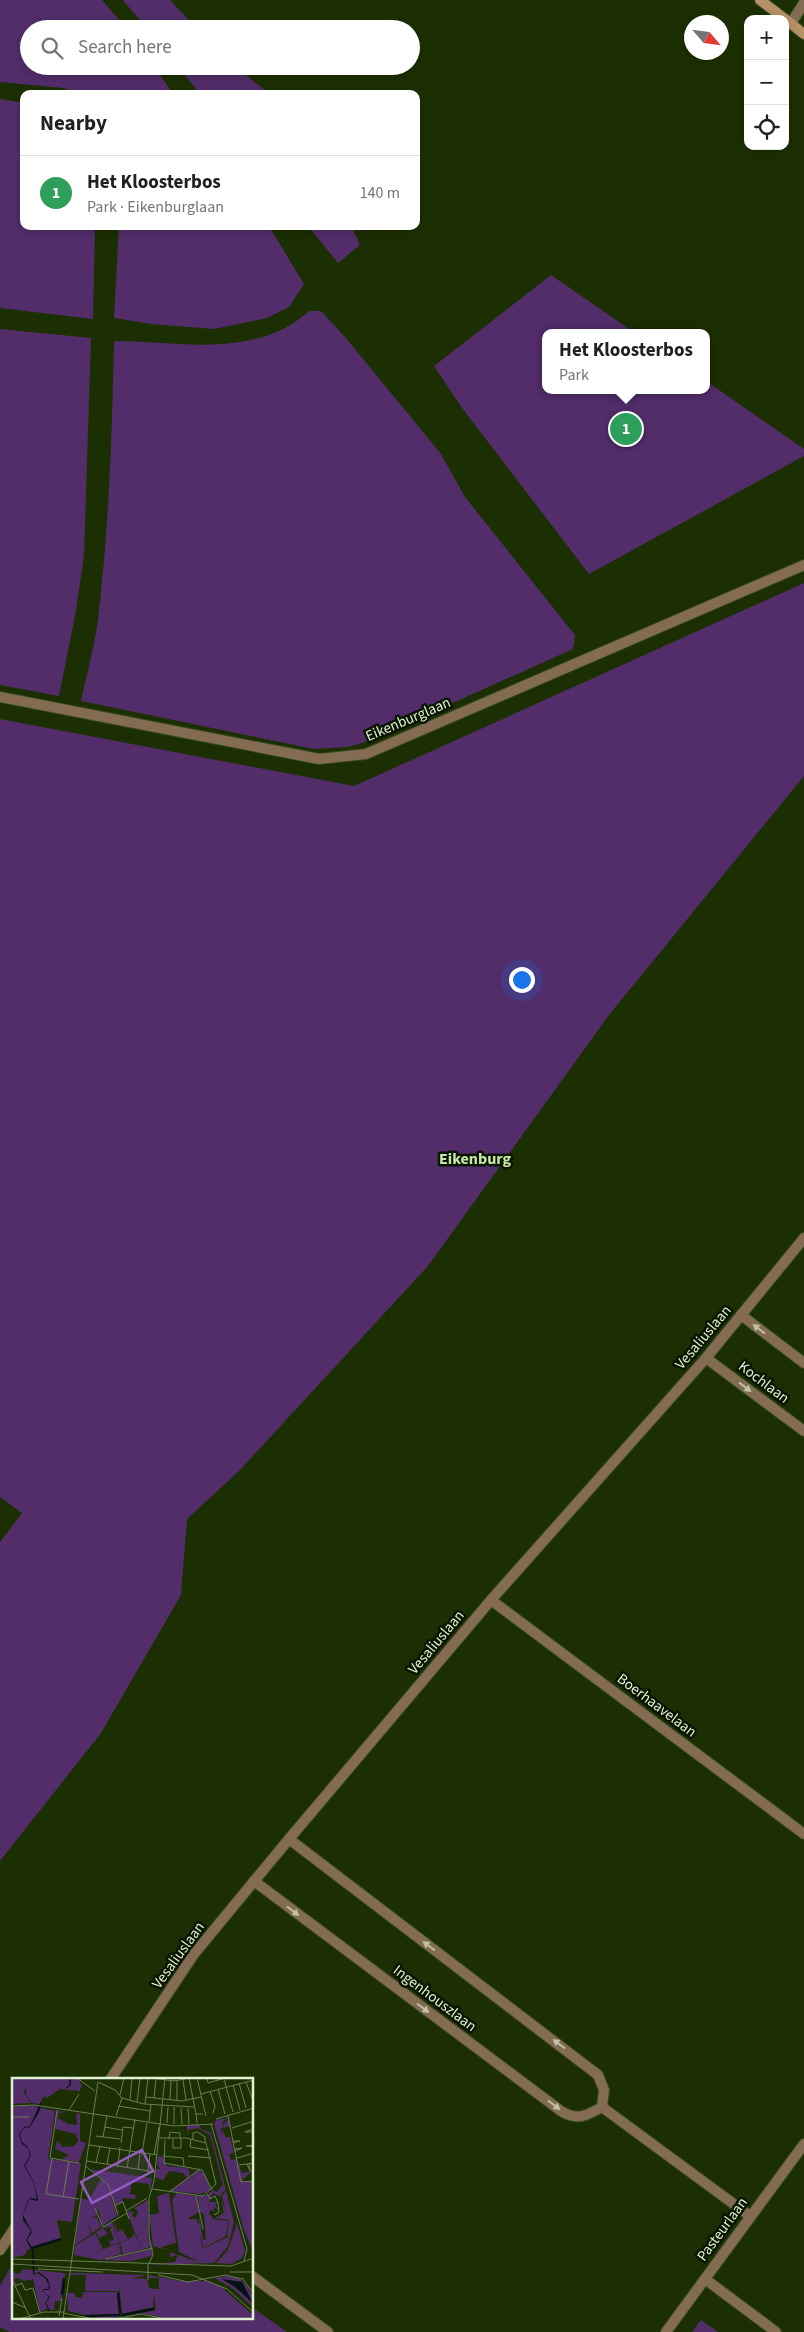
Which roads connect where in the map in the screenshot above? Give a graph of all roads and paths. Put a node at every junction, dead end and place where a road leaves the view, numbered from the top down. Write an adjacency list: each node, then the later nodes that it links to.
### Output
1 (760, 0): 3 (main road)
2 (804, 3): 4 (street)
3 (780, 15)
4 (789, 18)
5 (789, 22): 6 (main road)
6 (804, 34)
7 (804, 565): 8 (street, Eikenburglaan)
8 (0, 697)
9 (804, 1238): 10 (street, Vesaliuslaan)
10 (742, 1316): 11 (street, Vesaliuslaan); 12 (street, one-way to 10)
11 (706, 1358): 13 (street, Kochlaan, one-way to 13); 14 (street, Vesaliuslaan)
12 (804, 1363)
13 (804, 1431)
14 (491, 1600): 15 (street, Boerhaavelaan); 16 (street, Vesaliuslaan)
15 (804, 1834)
16 (288, 1839): 17 (street, Vesaliuslaan); 19 (street, one-way to 16)
17 (254, 1881): 18 (street, Vesaliuslaan); 19 (street, Ingenhouszlaan, one-way to 19)
18 (111, 2078)
19 (602, 2107): 21 (street)
20 (804, 2144): 21 (street, Pasteurlaan)
21 (750, 2216): 25 (street, Pasteurlaan)
22 (12, 2232): 23 (street)
23 (0, 2250)
24 (254, 2277): 26 (street)
25 (705, 2279): 27 (street, Pasteurlaan); 28 (street)
26 (328, 2332)
27 (666, 2332)
28 (776, 2332)

